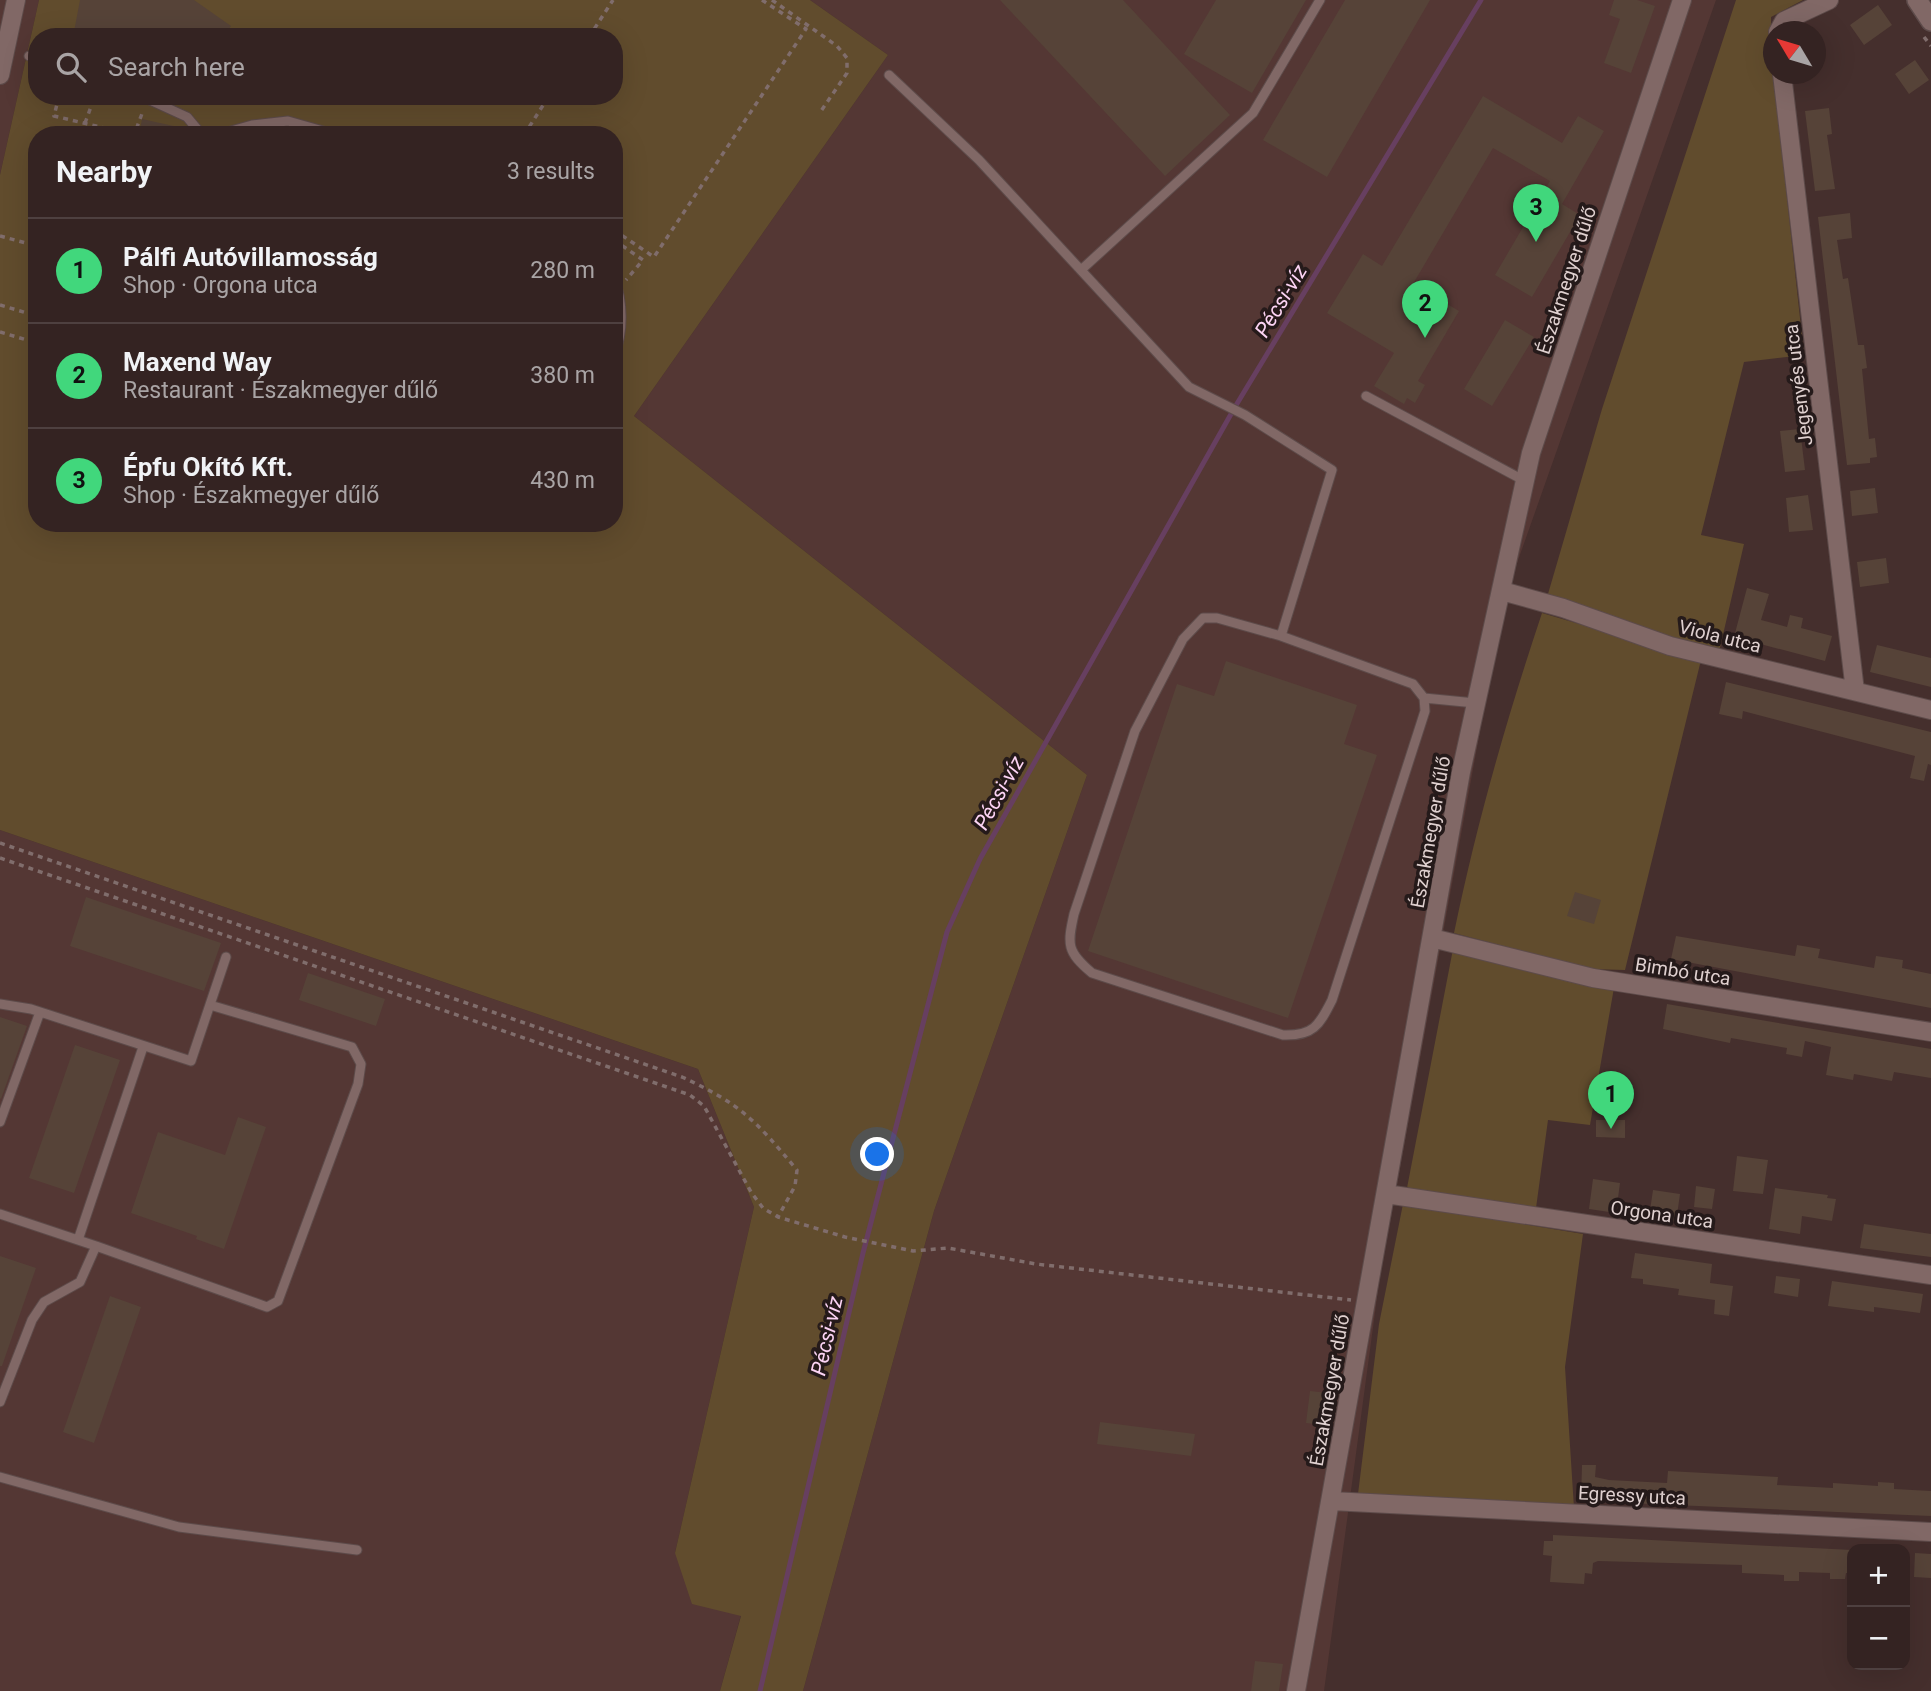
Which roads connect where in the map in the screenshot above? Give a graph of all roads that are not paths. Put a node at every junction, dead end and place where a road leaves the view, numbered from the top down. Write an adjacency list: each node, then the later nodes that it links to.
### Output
1 (16, 0): 8 (street)
2 (1320, 0): 16 (lane)
3 (1682, 0): 18 (street, Északmegyer dűlő)
4 (1829, 0): 6 (street)
5 (1917, 0): 7 (street)
6 (1784, 21)
7 (1931, 21)
8 (3, 48): 9 (street)
9 (0, 75)
10 (889, 75): 16 (lane)
11 (1783, 84): 21 (street, Jegenyés utca)
12 (161, 105): 13 (lane)
13 (194, 126)
14 (249, 126): 15 (lane)
15 (306, 126)
16 (1081, 270): 20 (lane)
17 (1366, 396): 18 (lane)
18 (1525, 481): 19 (street, Északmegyer dűlő)
19 (1502, 591): 21 (street, Viola utca); 23 (street, Északmegyer dűlő)
20 (1281, 636): 22 (lane); 22 (lane)
21 (1855, 691): 24 (street, Viola utca)
22 (1424, 698): 23 (lane)
23 (1475, 703): 25 (street, Északmegyer dűlő)
24 (1931, 710)
25 (1432, 938): 30 (street, Bimbó utca); 33 (street, Északmegyer dűlő)
26 (226, 957): 28 (lane)
27 (0, 1004): 29 (lane)
28 (210, 1005): 31 (lane); 36 (lane)
29 (40, 1012): 31 (lane); 32 (lane)
30 (1931, 1032)
31 (143, 1047): 35 (lane)
32 (0, 1122)
33 (1386, 1194): 37 (street, Orgona utca); 40 (street, Északmegyer dűlő)
34 (0, 1214): 35 (lane)
35 (78, 1240): 36 (lane)
36 (96, 1246): 38 (lane)
37 (1931, 1275)
38 (0, 1402)
39 (0, 1477): 42 (lane)
40 (1331, 1501): 41 (street, Egressy utca); 43 (street, Északmegyer dűlő)
41 (1931, 1532)
42 (357, 1550)
43 (1296, 1691)

